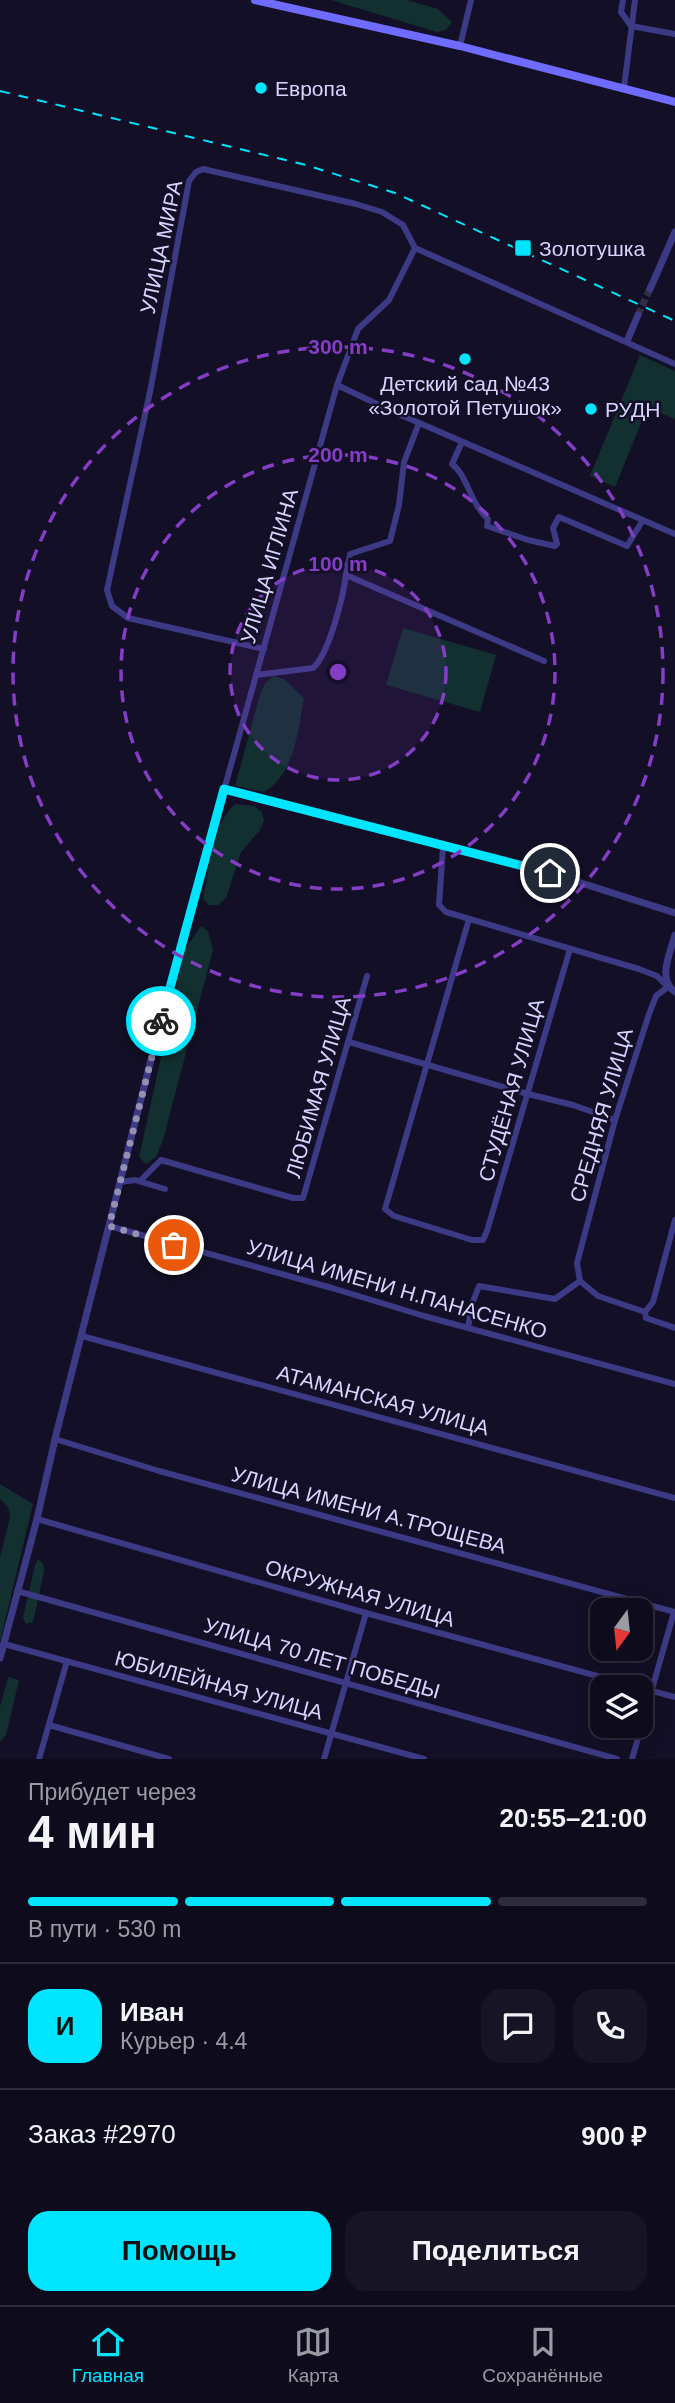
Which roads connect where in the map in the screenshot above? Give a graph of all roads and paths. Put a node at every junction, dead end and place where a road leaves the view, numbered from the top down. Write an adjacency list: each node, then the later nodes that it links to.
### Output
1 (255, 0): 7 (main road)
2 (471, 0): 7 (street)
3 (624, 0): 5 (street)
4 (635, 0): 5 (street)
5 (631, 26): 6 (street); 8 (street)
6 (675, 34)
7 (460, 46): 8 (main road)
8 (624, 88): 9 (main road)
9 (674, 102)
10 (675, 232): 12 (street)
11 (415, 248): 14 (street); 16 (street, УЛИЦА ИГЛИНА); 22 (street, УЛИЦА МИРА)
12 (650, 289)
13 (638, 315): 14 (street)
14 (627, 341): 15 (street)
15 (675, 364)
16 (337, 385): 17 (street); 22 (street, УЛИЦА ИГЛИНА)
17 (419, 423): 18 (street); 21 (street)
18 (462, 442): 19 (street); 19 (street)
19 (643, 520): 20 (street)
20 (675, 534)
21 (346, 575): 23 (street); 24 (street)
22 (264, 649): 24 (street, УЛИЦА ИГЛИНА)
23 (544, 661)
24 (257, 676): 25 (street, УЛИЦА ИГЛИНА)
25 (224, 789): 26 (street); 38 (street)
26 (443, 847): 27 (street); 28 (street)
27 (675, 912)
28 (469, 919): 30 (street); 34 (street)
29 (675, 935): 32 (street)
30 (570, 949): 32 (street); 35 (street, СТУДЁНАЯ УЛИЦА)
31 (367, 976): 33 (street, ЛЮБИМАЯ УЛИЦА)
32 (671, 990): 36 (street, СРЕДНЯЯ УЛИЦА)
33 (349, 1042): 34 (street); 37 (street, ЛЮБИМАЯ УЛИЦА)
34 (428, 1065): 35 (street); 35 (street, СТУДЁНАЯ УЛИЦА)
35 (528, 1094): 36 (street)
36 (615, 1120): 42 (street, СРЕДНЯЯ УЛИЦА)
37 (140, 1181): 38 (street); 39 (street)
38 (120, 1182): 41 (street)
39 (165, 1189)
40 (675, 1220): 43 (street)
41 (109, 1226): 44 (street, УЛИЦА ИМЕНИ Н.ПАНАСЕНКО); 46 (street)
42 (580, 1281): 43 (street); 44 (street)
43 (646, 1315): 45 (street)
44 (468, 1328): 47 (street, УЛИЦА ИМЕНИ Н.ПАНАСЕНКО)
45 (675, 1328)
46 (82, 1336): 48 (street); 49 (street, АТАМАНСКАЯ УЛИЦА)
47 (675, 1384)
48 (55, 1439): 50 (street); 52 (street, УЛИЦА ИМЕНИ А.ТРОЩЕВА)
49 (675, 1498)
50 (37, 1519): 51 (street); 53 (street, ОКРУЖНАЯ УЛИЦА)
51 (17, 1591): 54 (street); 58 (street, УЛИЦА 70 ЛЕТ ПОБЕДЫ)
52 (675, 1612): 59 (street)
53 (366, 1613): 57 (street, ОКРУЖНАЯ УЛИЦА); 58 (street)
54 (4, 1644): 55 (street); 56 (street, ЮБИЛЕЙНАЯ УЛИЦА)
55 (0, 1658)
56 (67, 1661): 62 (street); 63 (street, ЮБИЛЕЙНАЯ УЛИЦА)
57 (596, 1675)
58 (346, 1682): 63 (street); 69 (street, УЛИЦА 70 ЛЕТ ПОБЕДЫ)
59 (653, 1687)
60 (653, 1690): 61 (street, ОКРУЖНАЯ УЛИЦА)
61 (675, 1697)
62 (49, 1725): 65 (street); 66 (street)
63 (331, 1734): 67 (street); 68 (street, ЮБИЛЕЙНАЯ УЛИЦА)
64 (638, 1738): 70 (street)
65 (39, 1759)
66 (169, 1759)
67 (324, 1759)
68 (424, 1759)
69 (617, 1759)
70 (632, 1759)

